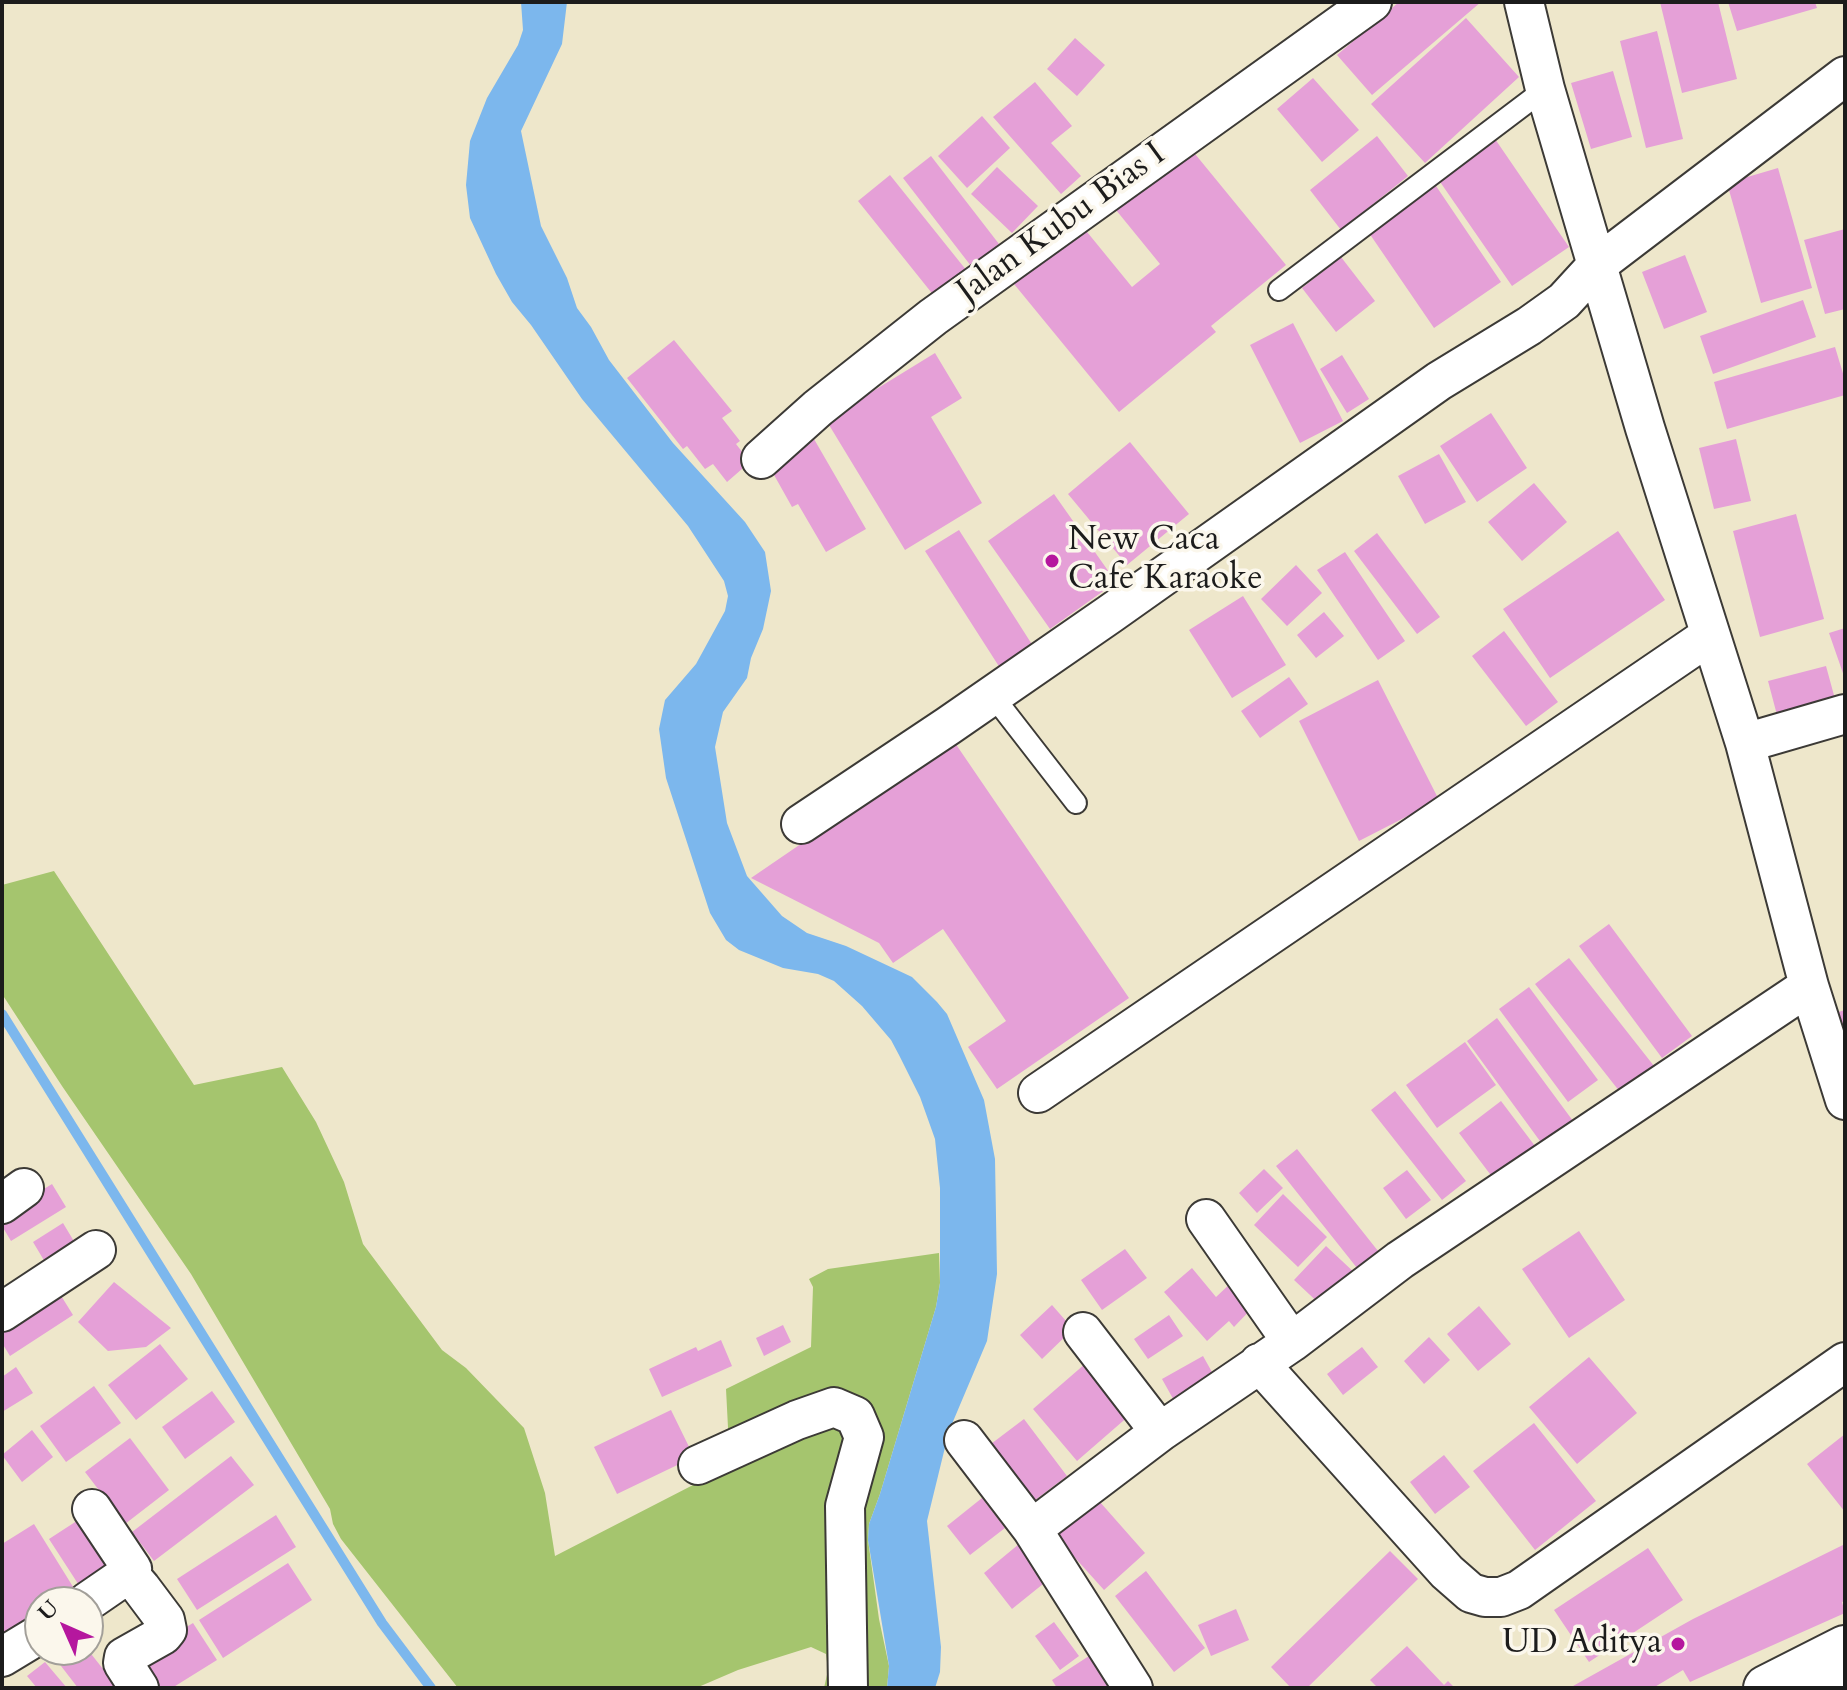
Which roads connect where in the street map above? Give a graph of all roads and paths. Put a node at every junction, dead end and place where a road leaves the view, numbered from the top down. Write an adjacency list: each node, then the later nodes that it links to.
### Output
1 (1372, 2): 7 (street, Jalan Kubu Bias I)
2 (1524, 2): 4 (street)
3 (1845, 76): 5 (street)
4 (1545, 89): 5 (street); 6 (lane)
5 (1597, 265): 8 (street); 9 (street)
6 (1279, 290)
7 (761, 459)
8 (1709, 636): 11 (street); 15 (street)
9 (993, 696): 12 (lane); 13 (street)
10 (1845, 714): 11 (street)
11 (1745, 743): 14 (street)
12 (1076, 803)
13 (801, 824)
14 (1809, 986): 16 (street); 21 (street)
15 (1038, 1093)
16 (1845, 1100)
17 (1206, 1219): 21 (street)
18 (96, 1250): 19 (street)
19 (2, 1312)
20 (1083, 1332): 24 (street)
21 (1292, 1342): 23 (street)
22 (1845, 1362): 23 (street)
23 (1259, 1363): 24 (street)
24 (1160, 1432): 28 (street)
25 (964, 1440): 28 (street)
26 (698, 1465): 35 (street)
27 (92, 1509): 29 (street)
28 (1032, 1529): 36 (street)
29 (128, 1578): 30 (street); 34 (street)
30 (104, 1590)
31 (24, 1644): 32 (street)
32 (2, 1657)
33 (1831, 1666): 37 (main road)
34 (139, 1688)
35 (848, 1688)
36 (1133, 1688)
37 (1766, 1688)

